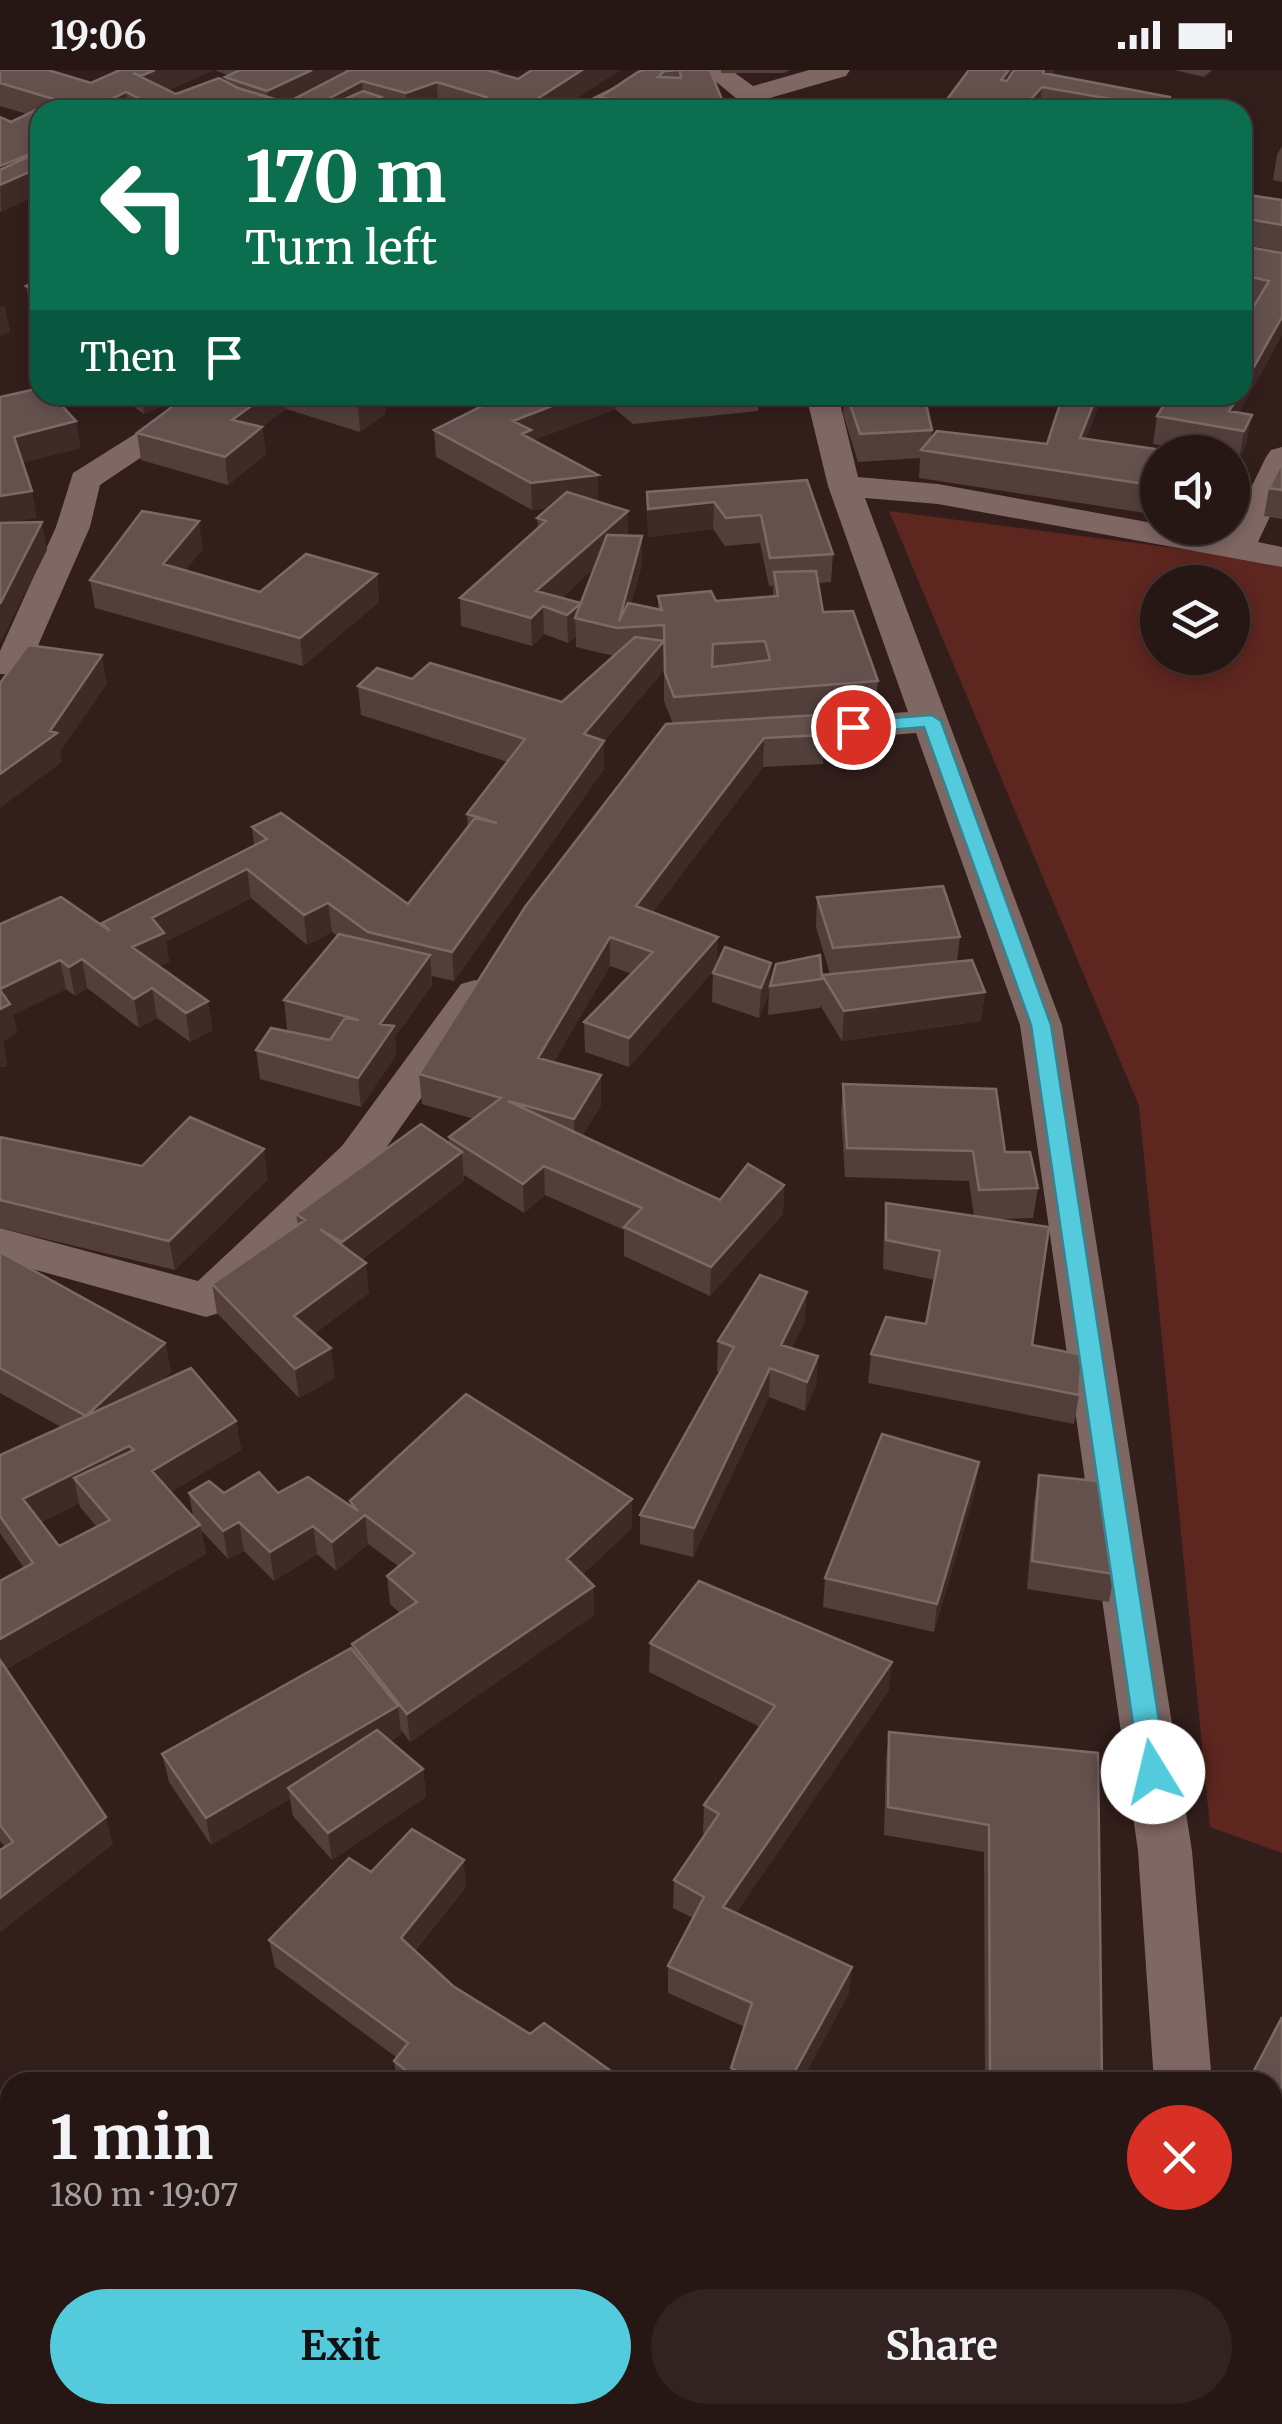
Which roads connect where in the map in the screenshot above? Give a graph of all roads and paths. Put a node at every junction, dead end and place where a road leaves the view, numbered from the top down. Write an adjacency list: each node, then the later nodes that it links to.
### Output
1 (668, 70): 4 (street)
2 (715, 70): 5 (street)
3 (836, 70): 6 (street)
4 (608, 100)
5 (748, 100)
6 (759, 100)
7 (202, 405): 11 (street)
8 (824, 405): 10 (street)
9 (1282, 457): 13 (street)
10 (844, 486): 13 (street); 16 (street)
11 (73, 527): 12 (street); 15 (street)
12 (36, 534)
13 (1238, 549): 14 (street)
14 (1282, 557)
15 (11, 666)
16 (932, 721): 17 (street); 20 (street)
17 (715, 737)
18 (495, 965): 19 (street)
19 (0, 1244)
20 (1182, 2072)

